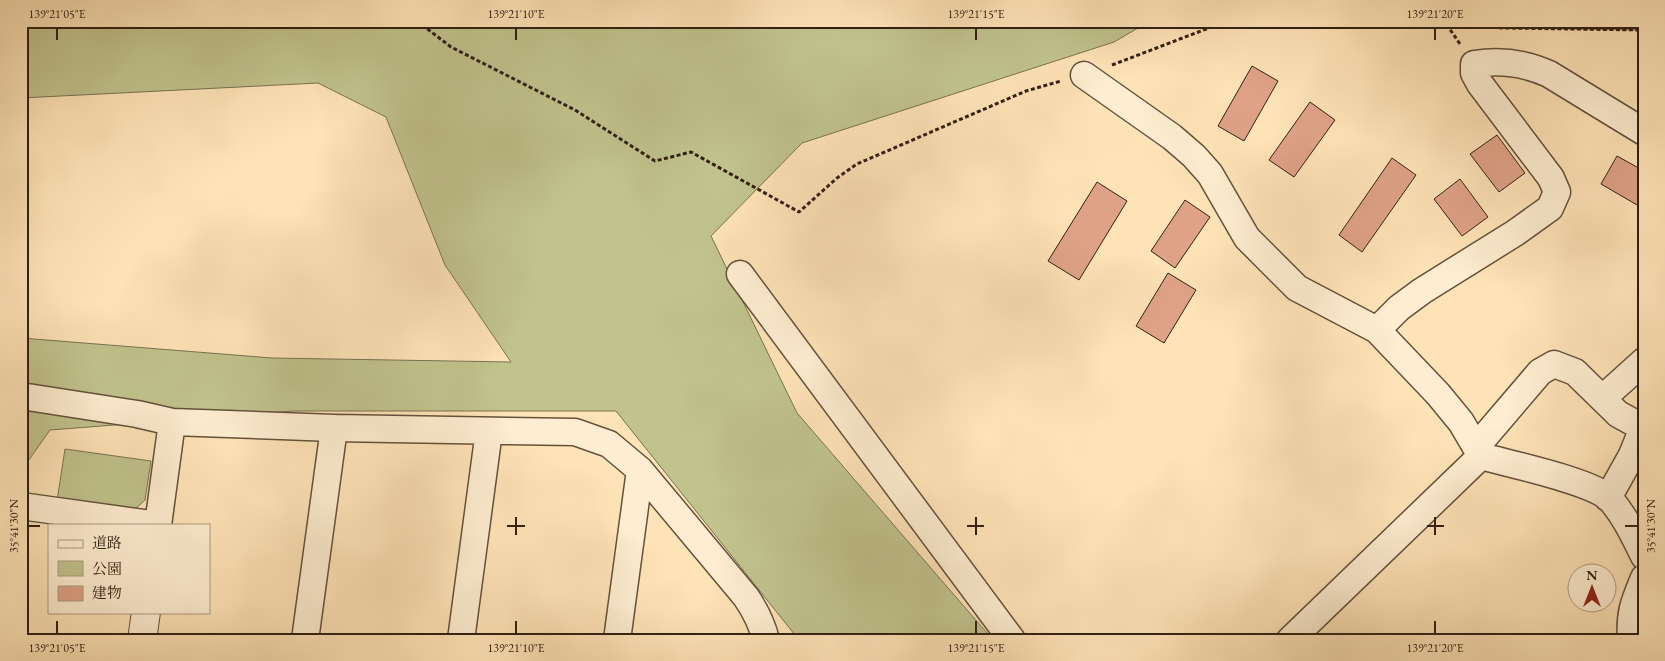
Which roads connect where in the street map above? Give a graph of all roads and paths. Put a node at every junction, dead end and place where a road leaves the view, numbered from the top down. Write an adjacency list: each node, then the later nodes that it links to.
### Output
1 (417, 21): 5 (path)
2 (1228, 21): 5 (path)
3 (1441, 21): 4 (path)
4 (1644, 30)
5 (1084, 75): 8 (street)
6 (1644, 132): 8 (street)
7 (740, 274): 29 (street)
8 (1377, 330): 15 (street)
9 (1644, 361): 11 (street)
10 (21, 396): 12 (street)
11 (1603, 398): 15 (street); 17 (street)
12 (172, 422): 13 (street); 20 (street)
13 (334, 428): 14 (street); 25 (street)
14 (489, 431): 16 (street); 26 (street)
15 (1479, 452): 17 (street); 30 (street)
16 (640, 470): 27 (street); 28 (street)
17 (1608, 498): 21 (street)
18 (21, 506): 19 (street)
19 (151, 524)
20 (158, 524)
21 (1644, 556)
22 (1644, 578): 31 (street)
23 (146, 614): 24 (street)
24 (142, 640)
25 (305, 640)
26 (461, 640)
27 (617, 640)
28 (766, 640)
29 (1012, 640)
30 (1290, 640)
31 (1631, 640)

